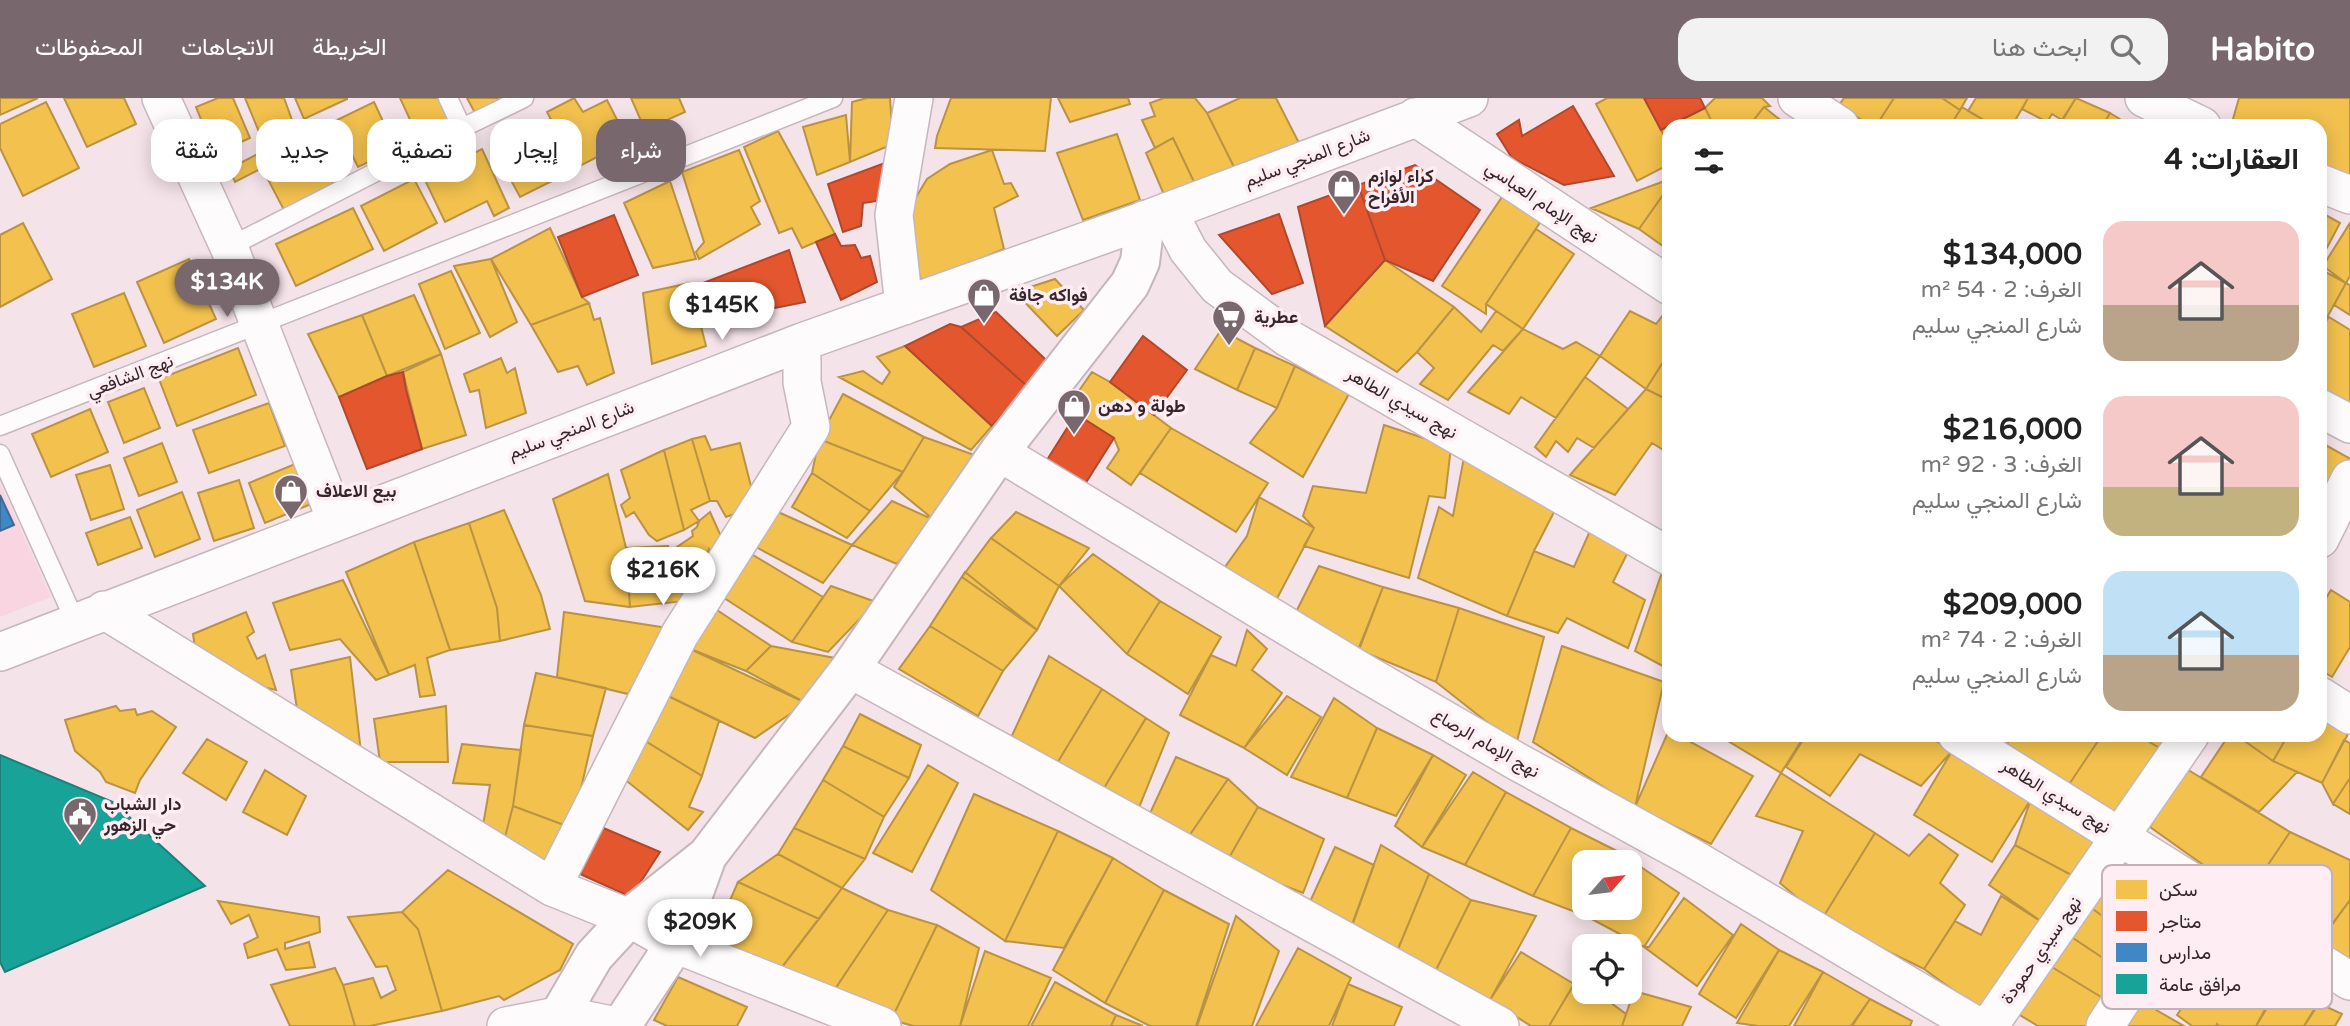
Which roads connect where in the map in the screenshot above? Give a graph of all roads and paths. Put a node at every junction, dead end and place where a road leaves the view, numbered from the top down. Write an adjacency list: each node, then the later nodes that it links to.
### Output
1 (448, 98): 10 (lane)
2 (524, 98): 13 (lane)
3 (833, 98): 21 (lane, نهج الشافعي)
4 (914, 98): 20 (street)
5 (1469, 98): 9 (street, شارع المنجي سليم)
6 (1797, 98): 11 (street)
7 (2144, 98): 12 (street)
8 (166, 100): 18 (street)
9 (1415, 117): 17 (street, شارع المنجي سليم); 19 (street, نهج الإمام العباسي)
10 (457, 119)
11 (1829, 119)
12 (2188, 119)
13 (476, 121)
14 (367, 176): 18 (lane)
15 (2327, 186): 16 (street)
16 (2350, 195)
17 (1157, 215): 20 (street, شارع المنجي سليم); 26 (street); 31 (street, نهج سيدي الطاهر)
18 (229, 247): 21 (street)
19 (1662, 281)
20 (904, 306): 22 (street, شارع المنجي سليم)
21 (261, 325): 25 (lane, نهج الشافعي); 29 (street)
22 (802, 342): 29 (street, شارع المنجي سليم); 42 (street)
23 (2327, 412): 24 (street)
24 (2350, 424)
25 (0, 426)
26 (999, 453): 34 (street); 54 (street, نهج الإمام الرصاع)
27 (0, 454): 32 (lane)
28 (2350, 479): 30 (street)
29 (336, 520): 32 (street, شارع المنجي سليم)
30 (2327, 525)
31 (1662, 553)
32 (90, 615): 33 (street, شارع المنجي سليم); 42 (street)
33 (0, 652)
34 (850, 669): 40 (street); 53 (street)
35 (2327, 700): 36 (street)
36 (2350, 715)
37 (1968, 742): 39 (street, نهج سيدي الطاهر)
38 (2185, 742): 39 (street, نهج سيدي حمودة)
39 (2120, 836): 41 (street, نهج سيدي الطاهر); 55 (street, نهج سيدي حمودة)
40 (707, 856): 43 (street); 44 (street)
41 (2167, 865)
42 (552, 887): 43 (street)
43 (629, 918): 44 (street); 48 (street)
44 (675, 944): 51 (street); 52 (street)
45 (2332, 970): 46 (street, نهج سيدي الطاهر)
46 (2350, 981)
47 (2116, 1009): 56 (street)
48 (557, 1021): 49 (street); 50 (street)
49 (506, 1026)
50 (616, 1026)
51 (621, 1026)
52 (882, 1026)
53 (1500, 1026)
54 (1977, 1026)
55 (1989, 1026)
56 (2105, 1026)

